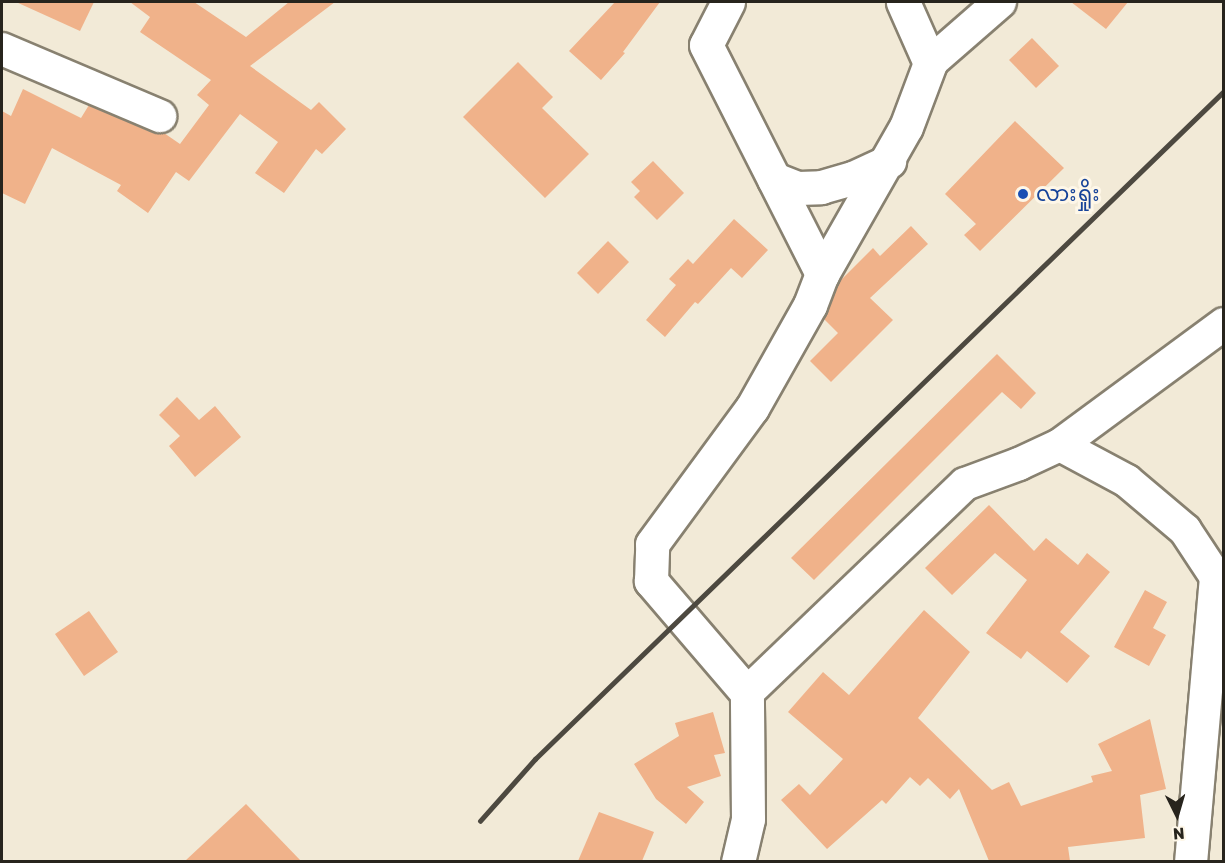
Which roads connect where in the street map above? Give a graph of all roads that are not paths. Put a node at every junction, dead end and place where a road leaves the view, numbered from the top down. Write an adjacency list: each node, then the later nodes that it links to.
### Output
1 (728, 2): 8 (street)
2 (903, 2): 5 (street)
3 (1000, 2): 5 (street)
4 (2, 49): 6 (street)
5 (930, 63): 7 (street)
6 (159, 116)
7 (889, 161): 8 (street); 9 (street)
8 (774, 179): 9 (street)
9 (822, 274): 13 (street)
10 (1224, 324): 11 (street)
11 (1060, 445): 12 (street); 13 (street)
12 (1220, 578): 14 (street)
13 (747, 693): 15 (street)
14 (1214, 726): 16 (street)
15 (738, 861)
16 (1191, 861)

